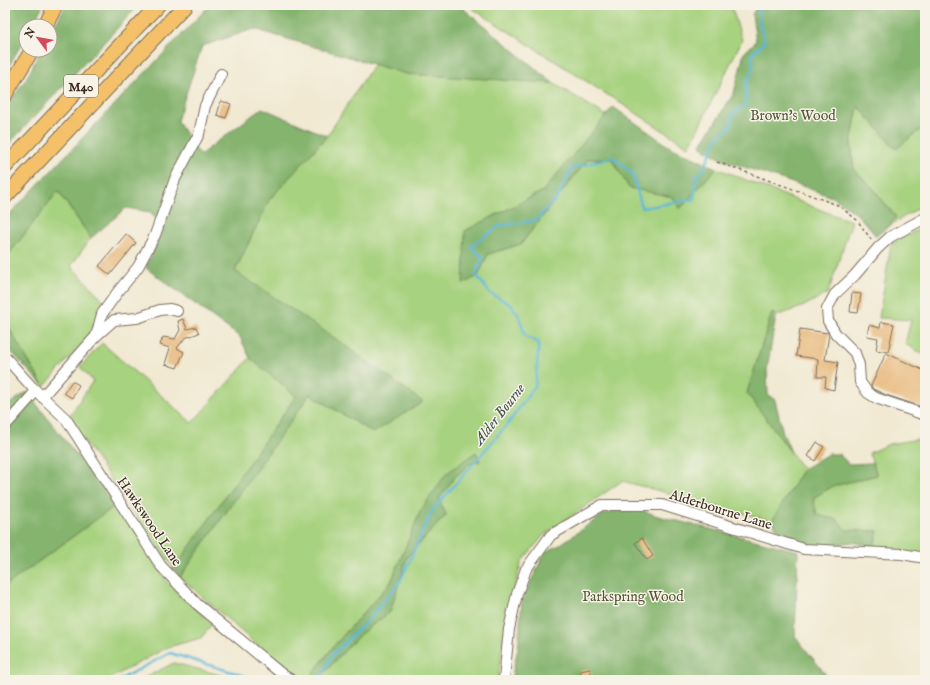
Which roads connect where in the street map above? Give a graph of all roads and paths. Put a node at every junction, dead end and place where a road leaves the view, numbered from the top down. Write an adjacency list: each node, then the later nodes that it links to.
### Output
1 (56, 5): 5 (highway)
2 (158, 5): 11 (highway, M40)
3 (185, 5): 6 (highway, M40)
4 (192, 5): 6 (highway, M40)
5 (49, 18)
6 (167, 26): 12 (highway, M40)
7 (27, 58): 9 (highway)
8 (221, 74): 16 (street)
9 (5, 95)
10 (717, 162): 14 (path)
11 (5, 167)
12 (5, 197)
13 (925, 218): 14 (street)
14 (878, 248): 19 (street)
15 (177, 311): 16 (street)
16 (96, 336): 18 (street)
17 (5, 357): 18 (street, Hawkswood Lane)
18 (39, 394): 20 (street); 22 (street, Hawkswood Lane)
19 (925, 415)
20 (5, 426)
21 (925, 558): 23 (street, Alderbourne Lane)
22 (292, 680)
23 (504, 680)

